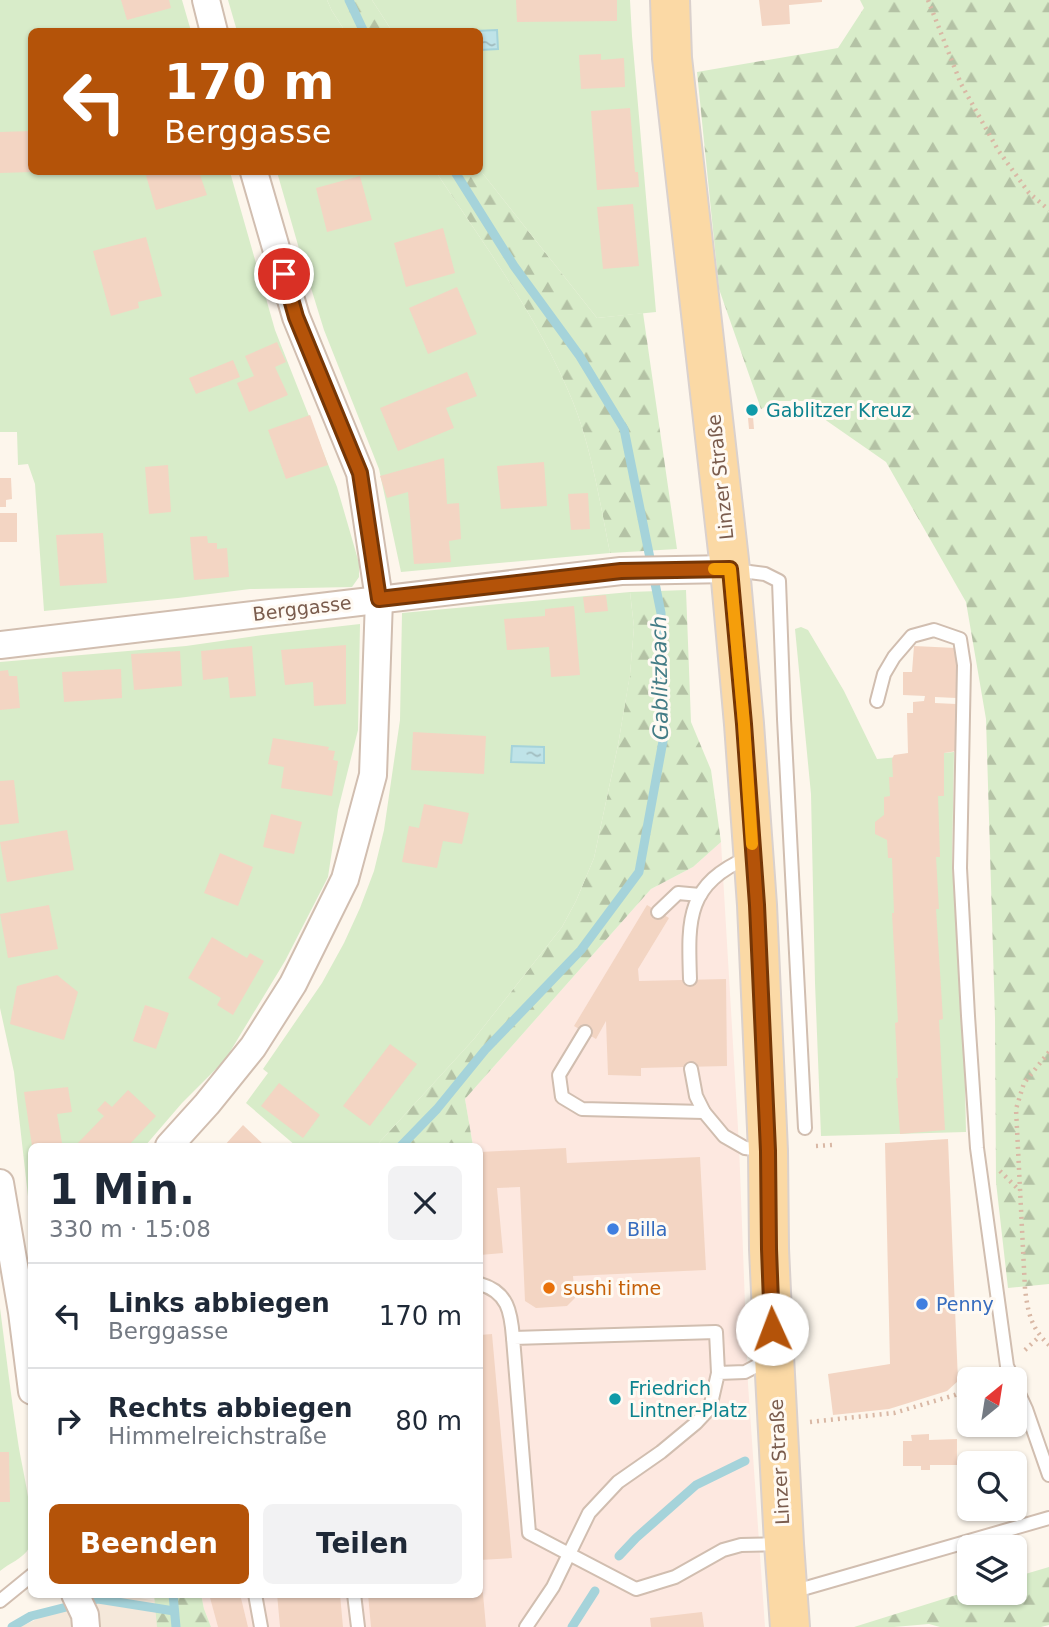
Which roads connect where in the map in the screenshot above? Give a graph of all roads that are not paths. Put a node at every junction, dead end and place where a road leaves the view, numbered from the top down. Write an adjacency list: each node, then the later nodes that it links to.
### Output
1 (206, 0): 3 (street)
2 (670, 0): 5 (main road, Linzer Straße)
3 (214, 28)
4 (255, 175): 6 (street)
5 (730, 569): 6 (street, Berggasse); 9 (main road, Linzer Straße); 16 (lane)
6 (379, 599): 7 (street, Berggasse); 17 (street)
7 (0, 645)
8 (877, 701): 24 (lane)
9 (753, 856): 10 (lane); 18 (main road, Linzer Straße)
10 (700, 895): 11 (lane); 12 (lane)
11 (659, 912)
12 (690, 979)
13 (584, 1032): 15 (lane)
14 (691, 1069): 15 (lane)
15 (704, 1112): 18 (lane)
16 (805, 1128)
17 (172, 1143)
18 (768, 1151): 23 (main road, Linzer Straße)
19 (0, 1184): 21 (street)
20 (483, 1285): 22 (lane)
21 (27, 1306)
22 (513, 1338): 25 (lane); 30 (lane)
23 (774, 1356): 25 (lane); 29 (main road, Linzer Straße)
24 (1007, 1367)
25 (718, 1373): 30 (lane)
26 (1027, 1412): 27 (lane)
27 (1049, 1475)
28 (1049, 1518): 35 (lane)
29 (784, 1545): 30 (lane); 35 (main road, Linzer Straße)
30 (569, 1554): 38 (lane)
31 (28, 1578): 34 (lane)
32 (256, 1598): 36 (lane)
33 (354, 1598): 37 (lane)
34 (0, 1601)
35 (789, 1610)
36 (261, 1627)
37 (358, 1627)
38 (526, 1627)

